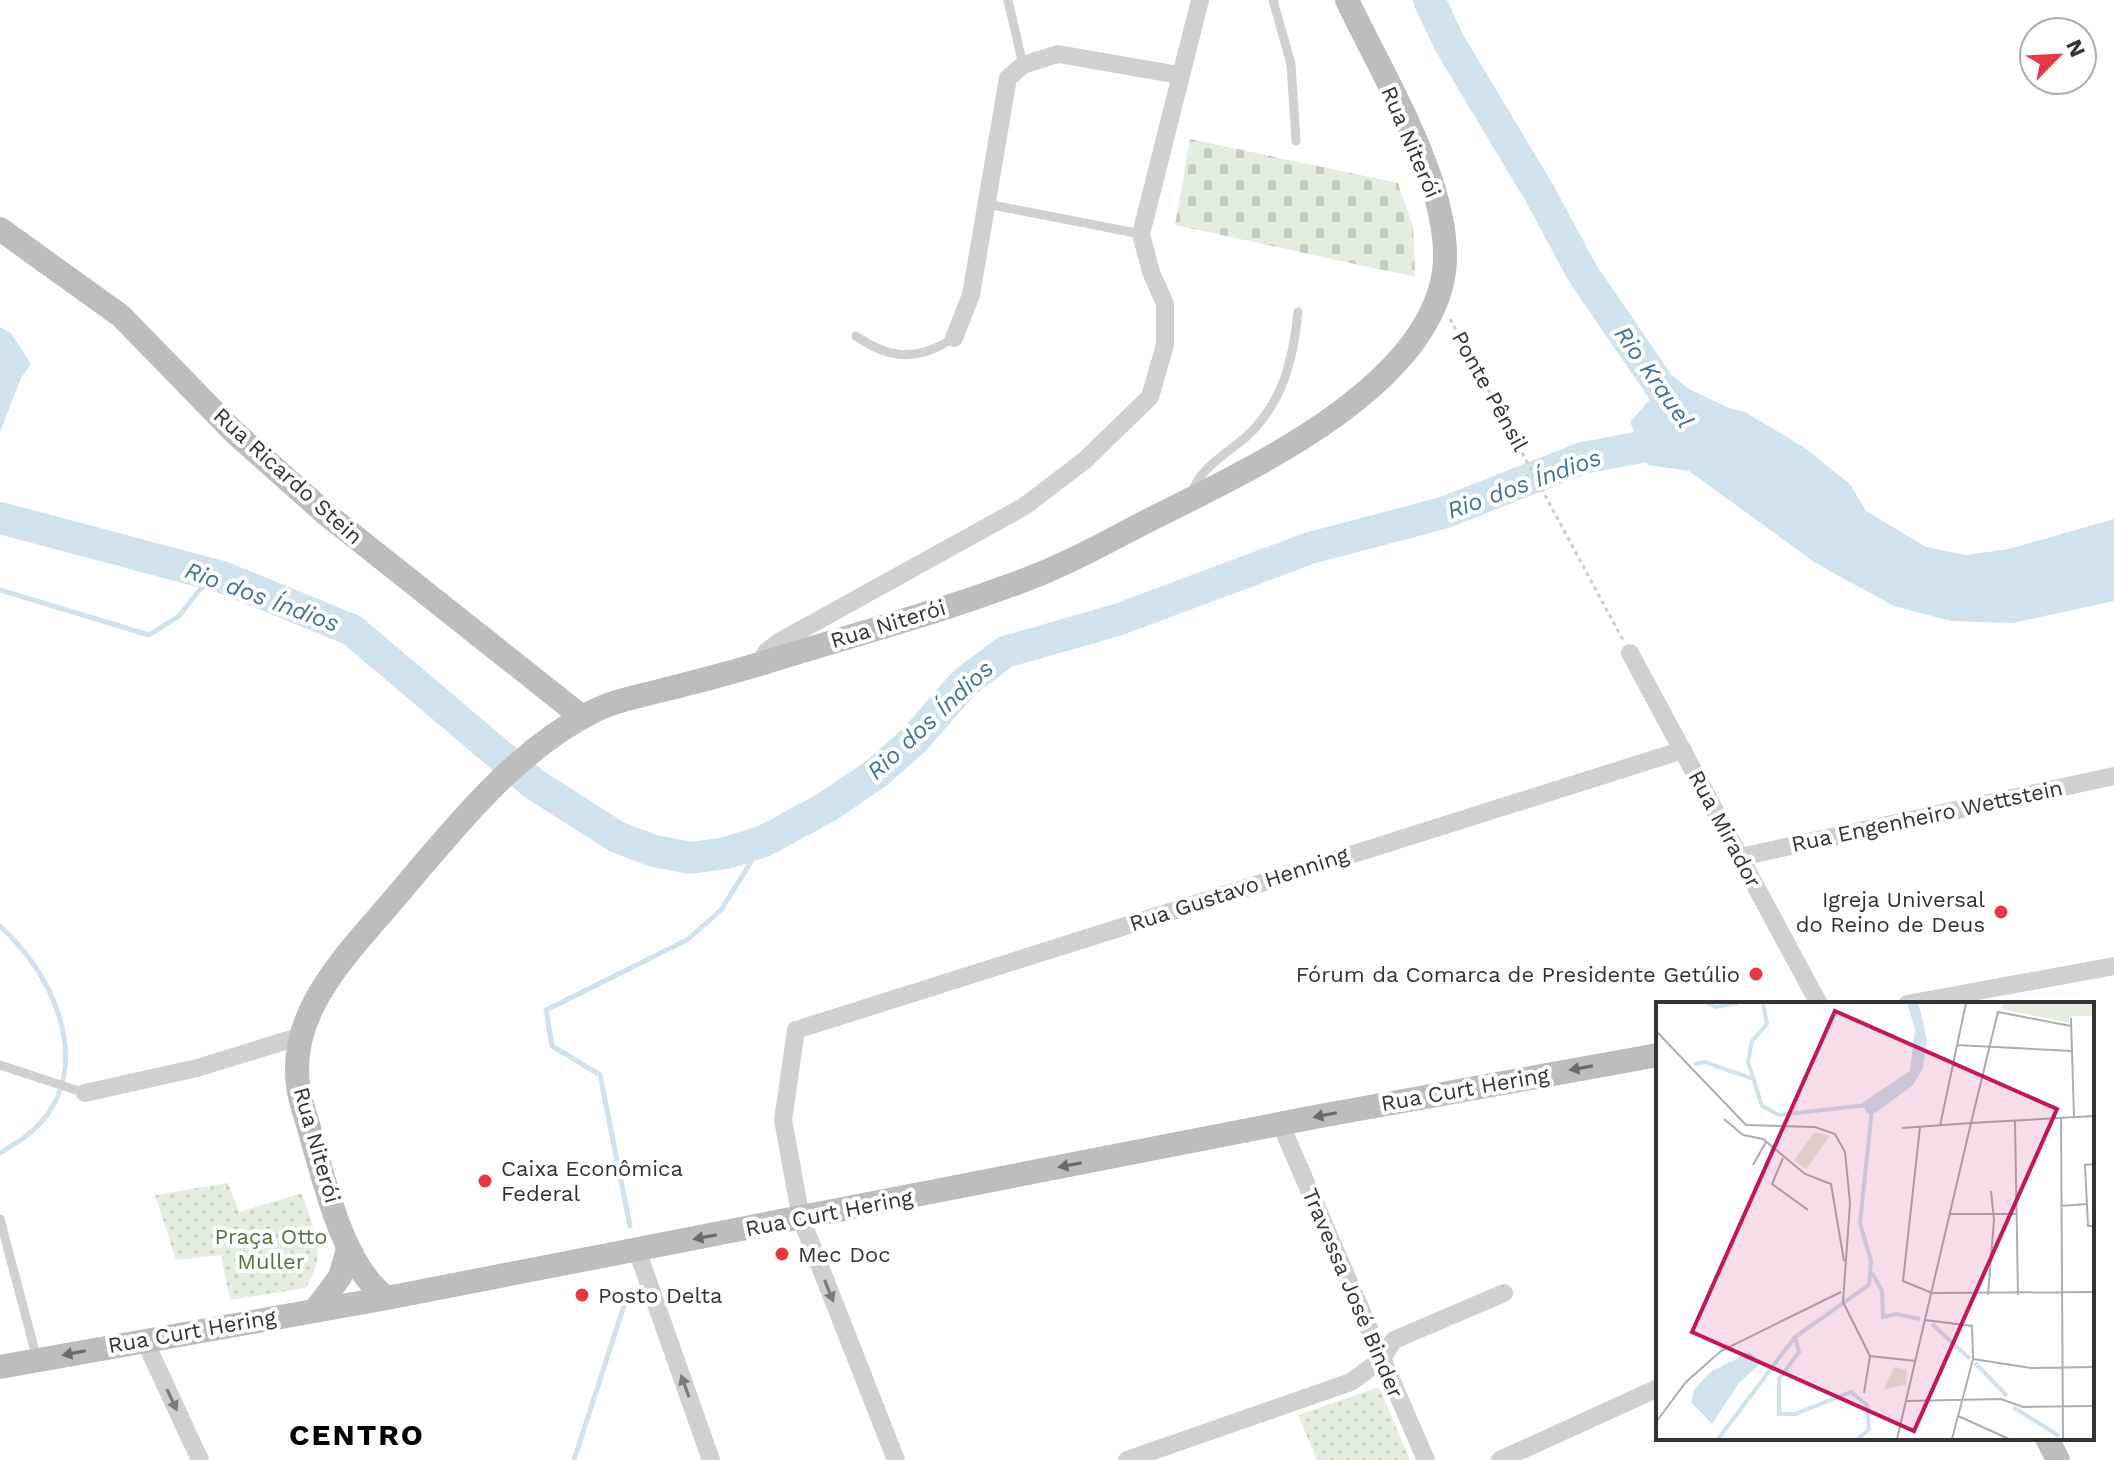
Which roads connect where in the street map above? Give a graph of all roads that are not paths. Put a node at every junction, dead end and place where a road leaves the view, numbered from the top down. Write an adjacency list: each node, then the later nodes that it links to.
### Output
1 (1008, 0): 5 (lane)
2 (1200, 0): 6 (street)
3 (1273, 0): 7 (lane)
4 (1347, 0): 14 (main road, Rua Niterói)
5 (1023, 65): 6 (street); 8 (street)
6 (1179, 75): 10 (street)
7 (1296, 141)
8 (987, 204): 10 (lane); 13 (street)
9 (0, 229): 17 (main road, Rua Ricardo Stein)
10 (1141, 234): 16 (street)
11 (1298, 312): 14 (lane)
12 (856, 336): 13 (lane)
13 (954, 338)
14 (1190, 500): 16 (main road, Rua Niterói)
15 (1630, 653): 18 (street, Rua Mirador)
16 (760, 664): 17 (main road, Rua Niterói)
17 (582, 717): 24 (main road, Rua Niterói)
18 (1683, 750): 20 (street, Rua Mirador); 29 (street, Rua Gustavo Henning)
19 (2114, 776): 20 (street, Rua Engenheiro Wettstein)
20 (1740, 857): 22 (street, Rua Mirador)
21 (2114, 966): 23 (street)
22 (1818, 1002)
23 (1918, 1002)
24 (301, 1036): 27 (street); 31 (main road, Rua Niterói)
25 (1656, 1055): 28 (main road, Rua Curt Hering, one-way to 28)
26 (0, 1065): 27 (lane)
27 (85, 1093)
28 (1281, 1125): 29 (main road, Rua Curt Hering, one-way to 29); 37 (street, Travessa José Binder)
29 (801, 1218): 32 (main road, Rua Curt Hering, one-way to 32); 43 (street, one-way to 43)
30 (0, 1219): 38 (lane)
31 (348, 1249): 34 (main road, Rua Niterói); 35 (main road)
32 (637, 1250): 34 (main road, Rua Curt Hering); 42 (street, one-way to 32)
33 (1504, 1293): 37 (street)
34 (387, 1298): 35 (main road, Rua Curt Hering)
35 (316, 1309): 36 (main road, Rua Curt Hering)
36 (144, 1339): 38 (main road, Rua Curt Hering, one-way to 38); 41 (street, one-way to 41)
37 (1382, 1359): 44 (street); 45 (street, Travessa José Binder)
38 (38, 1360): 39 (main road, Rua Curt Hering)
39 (0, 1367)
40 (1656, 1389): 46 (street)
41 (200, 1460)
42 (711, 1460)
43 (896, 1460)
44 (1127, 1460)
45 (1426, 1460)
46 (1500, 1460)

